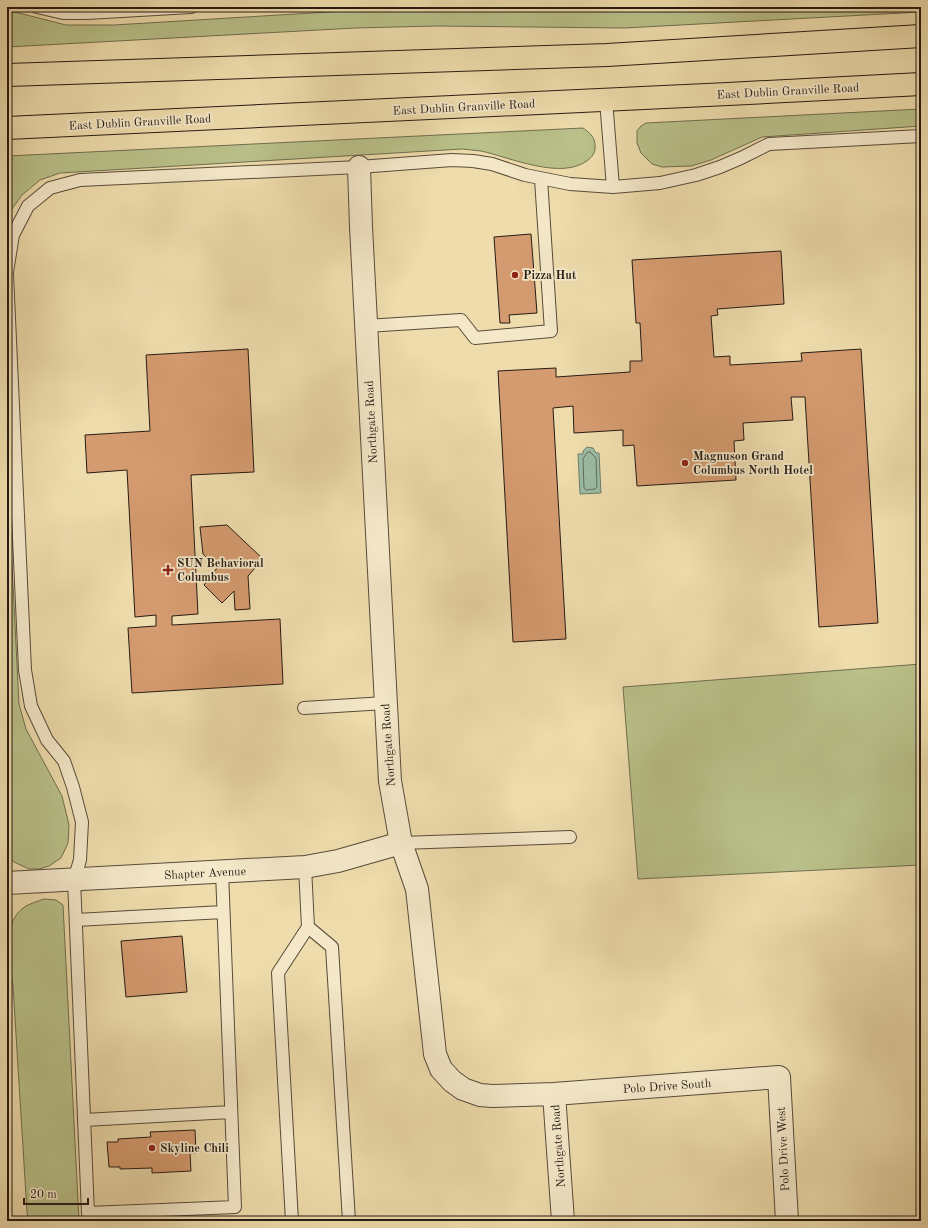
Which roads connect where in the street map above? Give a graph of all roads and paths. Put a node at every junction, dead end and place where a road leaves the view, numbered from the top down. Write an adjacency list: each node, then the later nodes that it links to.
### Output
1 (37, 7): 2 (lane)
2 (191, 7)
3 (921, 36): 4 (main road)
4 (7, 76)
5 (921, 84): 6 (main road, East Dublin Granville Road)
6 (606, 100): 7 (main road, East Dublin Granville Road); 11 (lane)
7 (7, 128)
8 (921, 136): 11 (lane)
9 (359, 167): 10 (lane); 12 (lane); 13 (street, Northgate Road)
10 (541, 179): 11 (lane); 13 (lane)
11 (613, 187)
12 (7, 273): 20 (lane)
13 (366, 326): 14 (street, Northgate Road)
14 (386, 703): 15 (lane); 17 (street, Northgate Road)
15 (304, 708)
16 (570, 837): 17 (lane)
17 (401, 843): 18 (street, Shapter Avenue); 26 (street, Northgate Road)
18 (305, 867): 19 (street, Shapter Avenue); 24 (lane)
19 (222, 872): 20 (street, Shapter Avenue); 22 (lane)
20 (74, 880): 21 (street, Shapter Avenue); 23 (lane)
21 (7, 883)
22 (223, 912): 23 (lane); 27 (lane)
23 (76, 920): 28 (lane)
24 (308, 927): 29 (lane); 30 (lane)
25 (779, 1077): 26 (street, Polo Drive South); 32 (street, Polo Drive West)
26 (554, 1094): 31 (street, Northgate Road)
27 (231, 1112): 28 (lane); 28 (lane)
28 (84, 1120)
29 (292, 1221)
30 (349, 1221)
31 (563, 1221)
32 (787, 1221)

